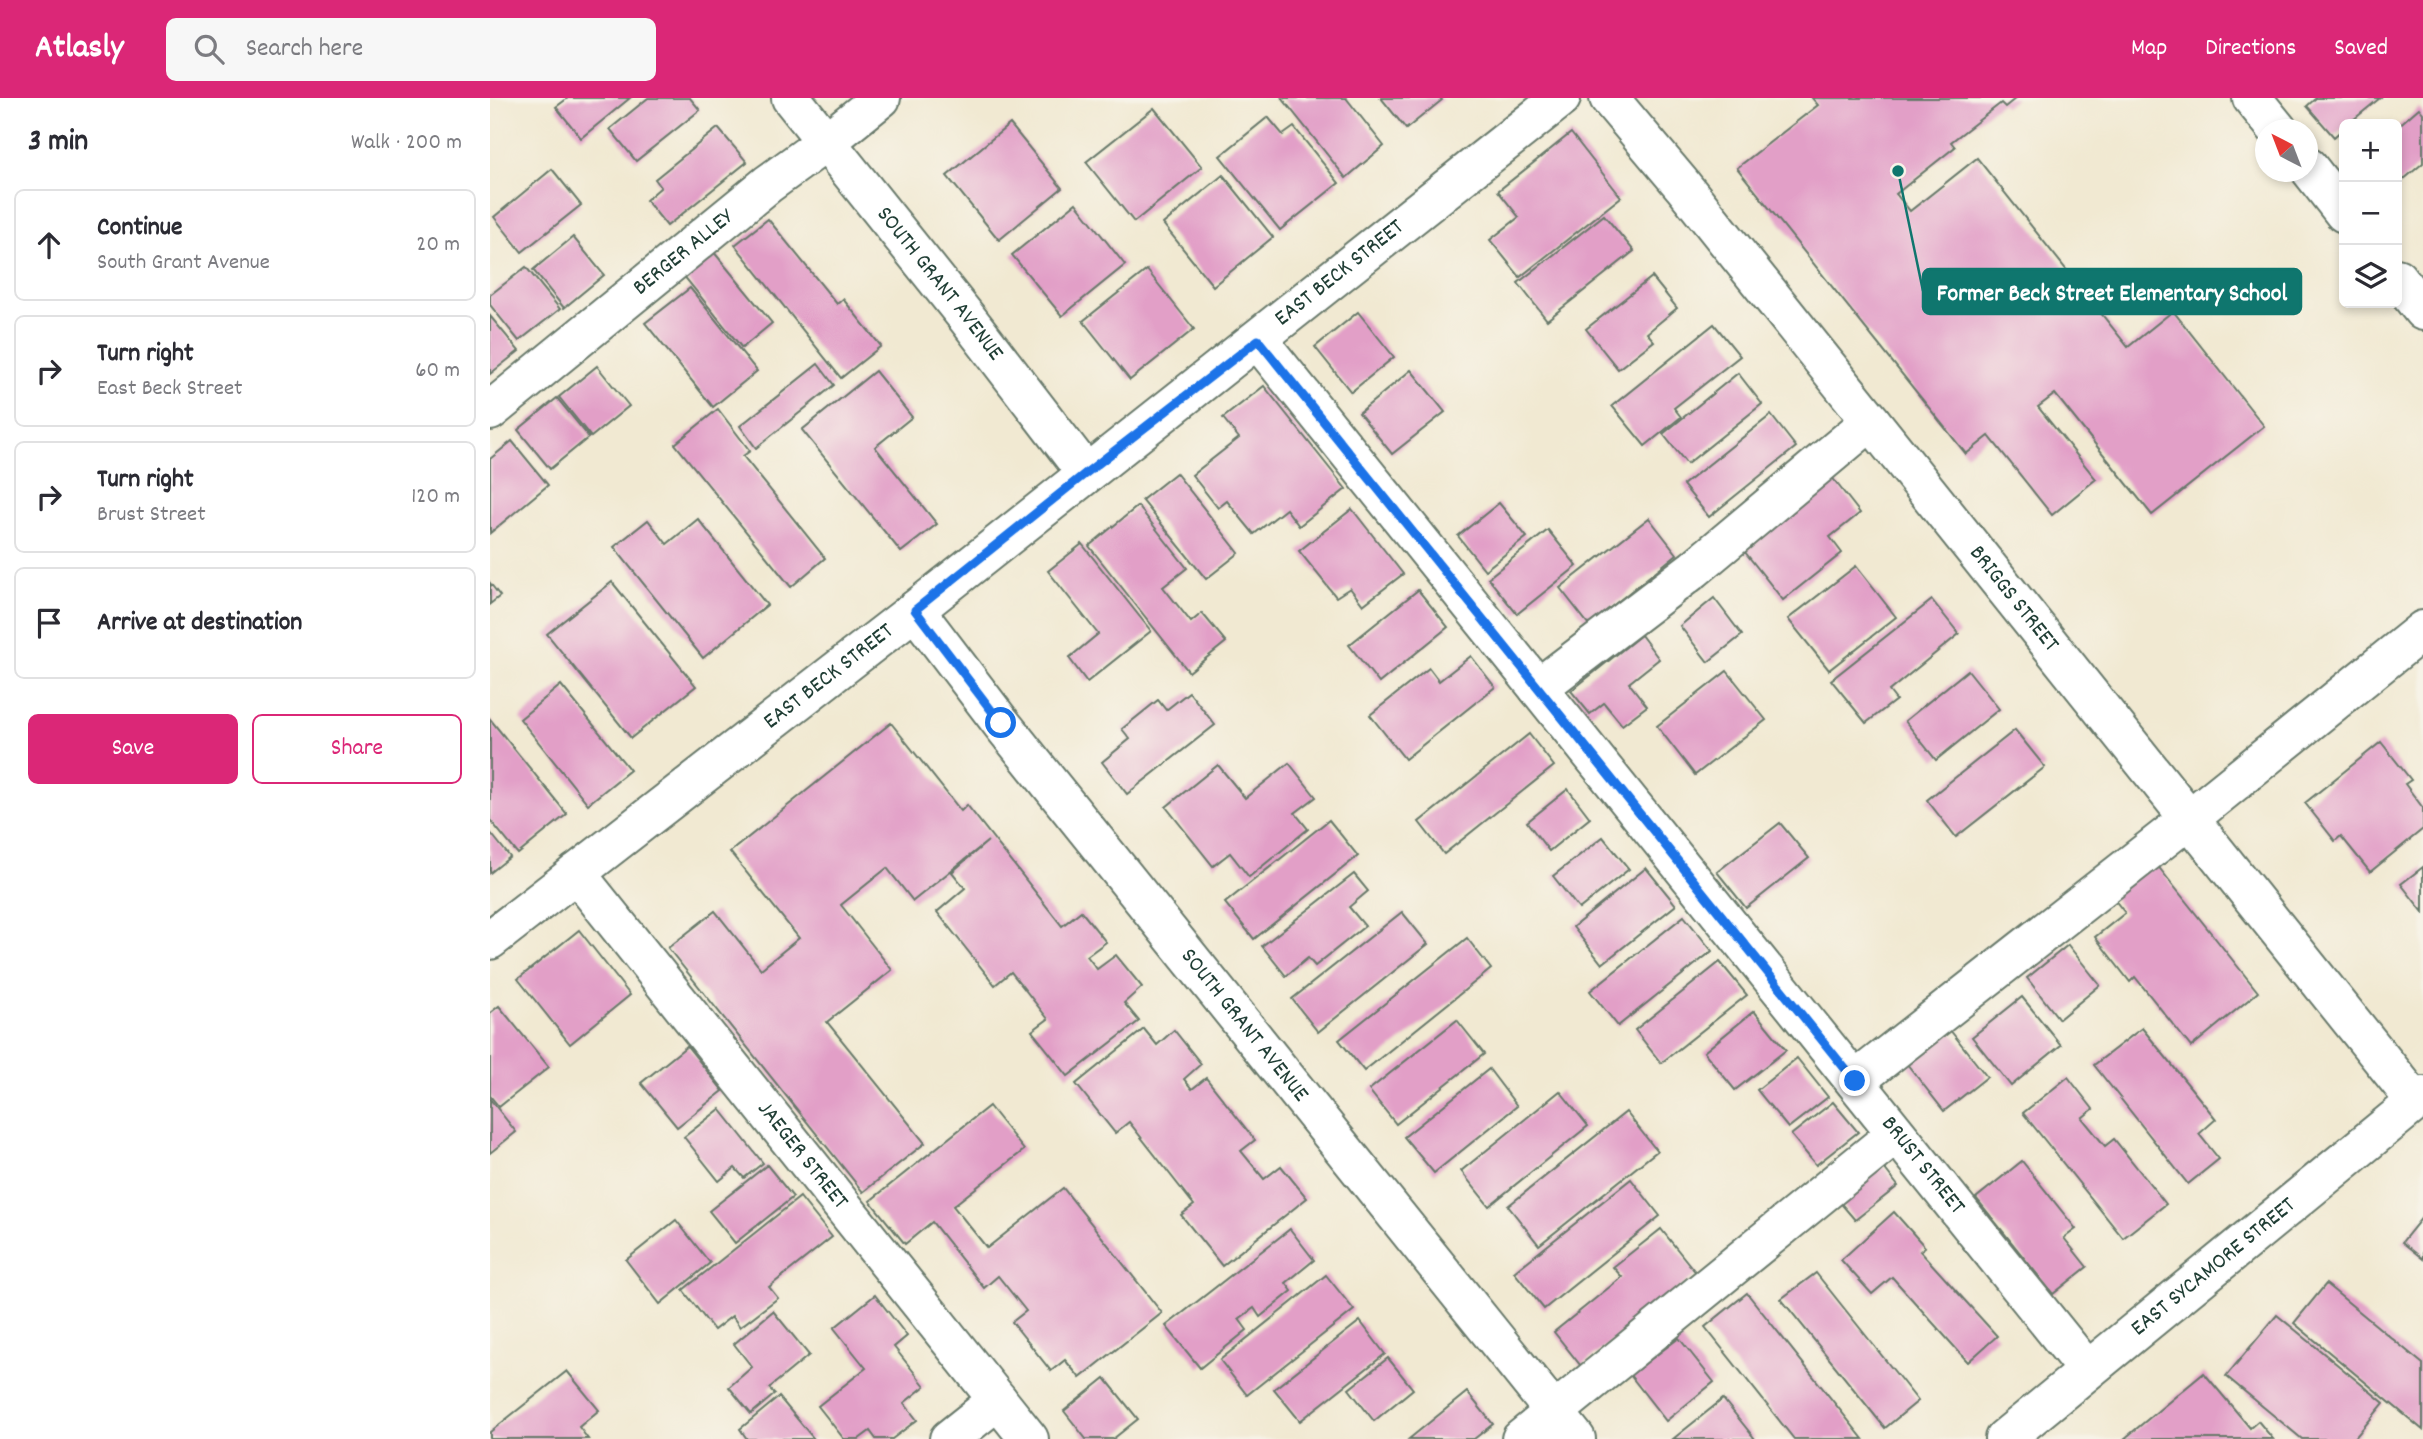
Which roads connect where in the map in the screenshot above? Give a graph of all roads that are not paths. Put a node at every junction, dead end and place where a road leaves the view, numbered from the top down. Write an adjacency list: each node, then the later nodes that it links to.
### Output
1 (792, 98): 5 (street, SOUTH GRANT AVENUE)
2 (881, 98): 5 (street, BERGER ALLEY)
3 (1561, 98): 10 (street, EAST BECK STREET)
4 (1609, 98): 12 (street, BRIGGS STREET)
5 (827, 142): 11 (street, BERGER ALLEY); 13 (street, SOUTH GRANT AVENUE)
6 (2318, 180): 7 (street)
7 (2339, 207)
8 (2402, 284): 9 (street)
9 (2423, 311)
10 (1258, 340): 13 (street, EAST BECK STREET); 16 (street, BRUST STREET)
11 (490, 411)
12 (1871, 421): 16 (street); 17 (street, BRIGGS STREET)
13 (1086, 473): 14 (street, EAST BECK STREET)
14 (915, 610): 18 (street, EAST BECK STREET); 25 (street, SOUTH GRANT AVENUE)
15 (2423, 629): 17 (street)
16 (1538, 688): 20 (street, BRUST STREET)
17 (2189, 819): 20 (street); 21 (street, BRIGGS STREET)
18 (576, 873): 19 (street, EAST BECK STREET); 24 (street, JAEGER STREET)
19 (490, 940)
20 (1855, 1081): 22 (street, BRUST STREET)
21 (2420, 1099): 23 (street, EAST SYCAMORE STREET)
22 (1896, 1134): 23 (street, BRUST STREET); 25 (street)
23 (2087, 1370): 29 (street, EAST SYCAMORE STREET)
24 (998, 1400): 26 (street); 27 (street, JAEGER STREET)
25 (1565, 1426): 28 (street)
26 (949, 1439)
27 (1029, 1439)
28 (1521, 1439)
29 (2004, 1439)

